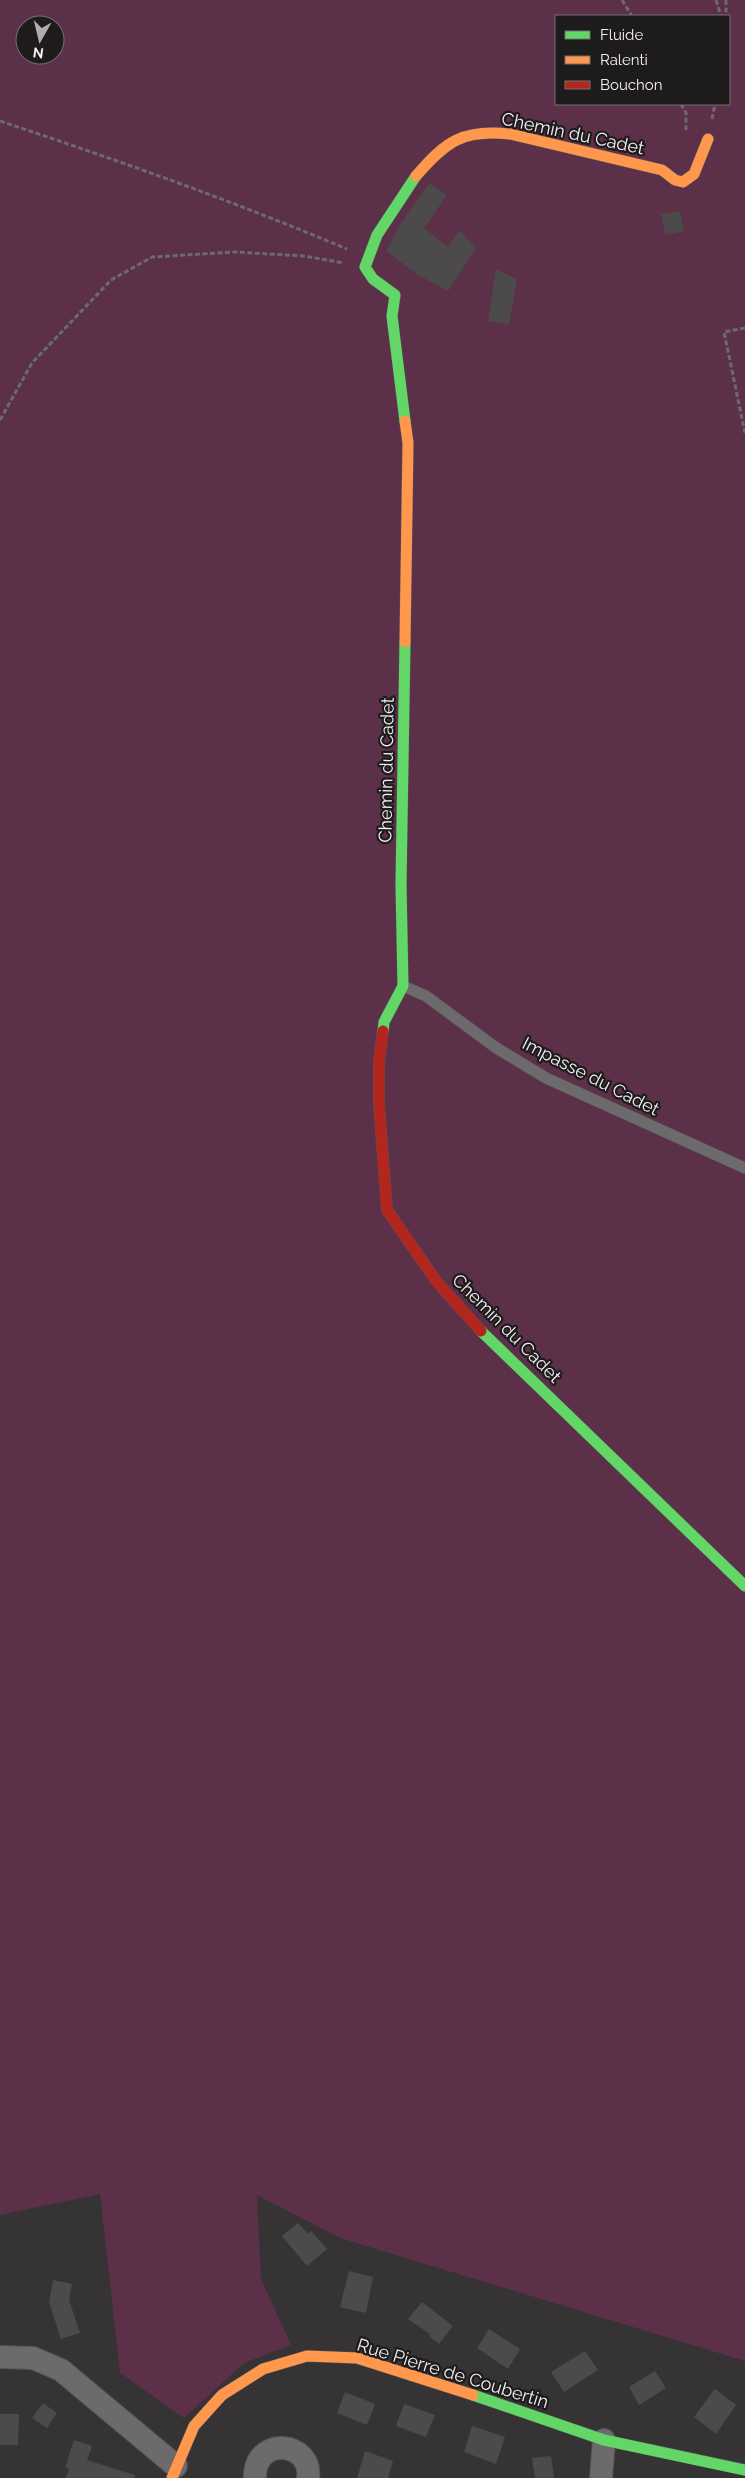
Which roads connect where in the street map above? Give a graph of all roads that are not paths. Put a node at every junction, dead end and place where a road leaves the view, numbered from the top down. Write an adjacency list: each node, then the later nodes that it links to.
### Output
1 (708, 140): 2 (street, Chemin du Cadet)
2 (403, 986): 3 (lane, Impasse du Cadet); 4 (street, Chemin du Cadet)
3 (745, 1168)
4 (745, 1586)
5 (0, 2357): 8 (street)
6 (604, 2440): 7 (street, Rue Pierre de Coubertin); 8 (street, Rue Pierre de Coubertin); 11 (street)
7 (745, 2470)
8 (174, 2472)
9 (255, 2478): 10 (street)
10 (308, 2478)
11 (601, 2478)

